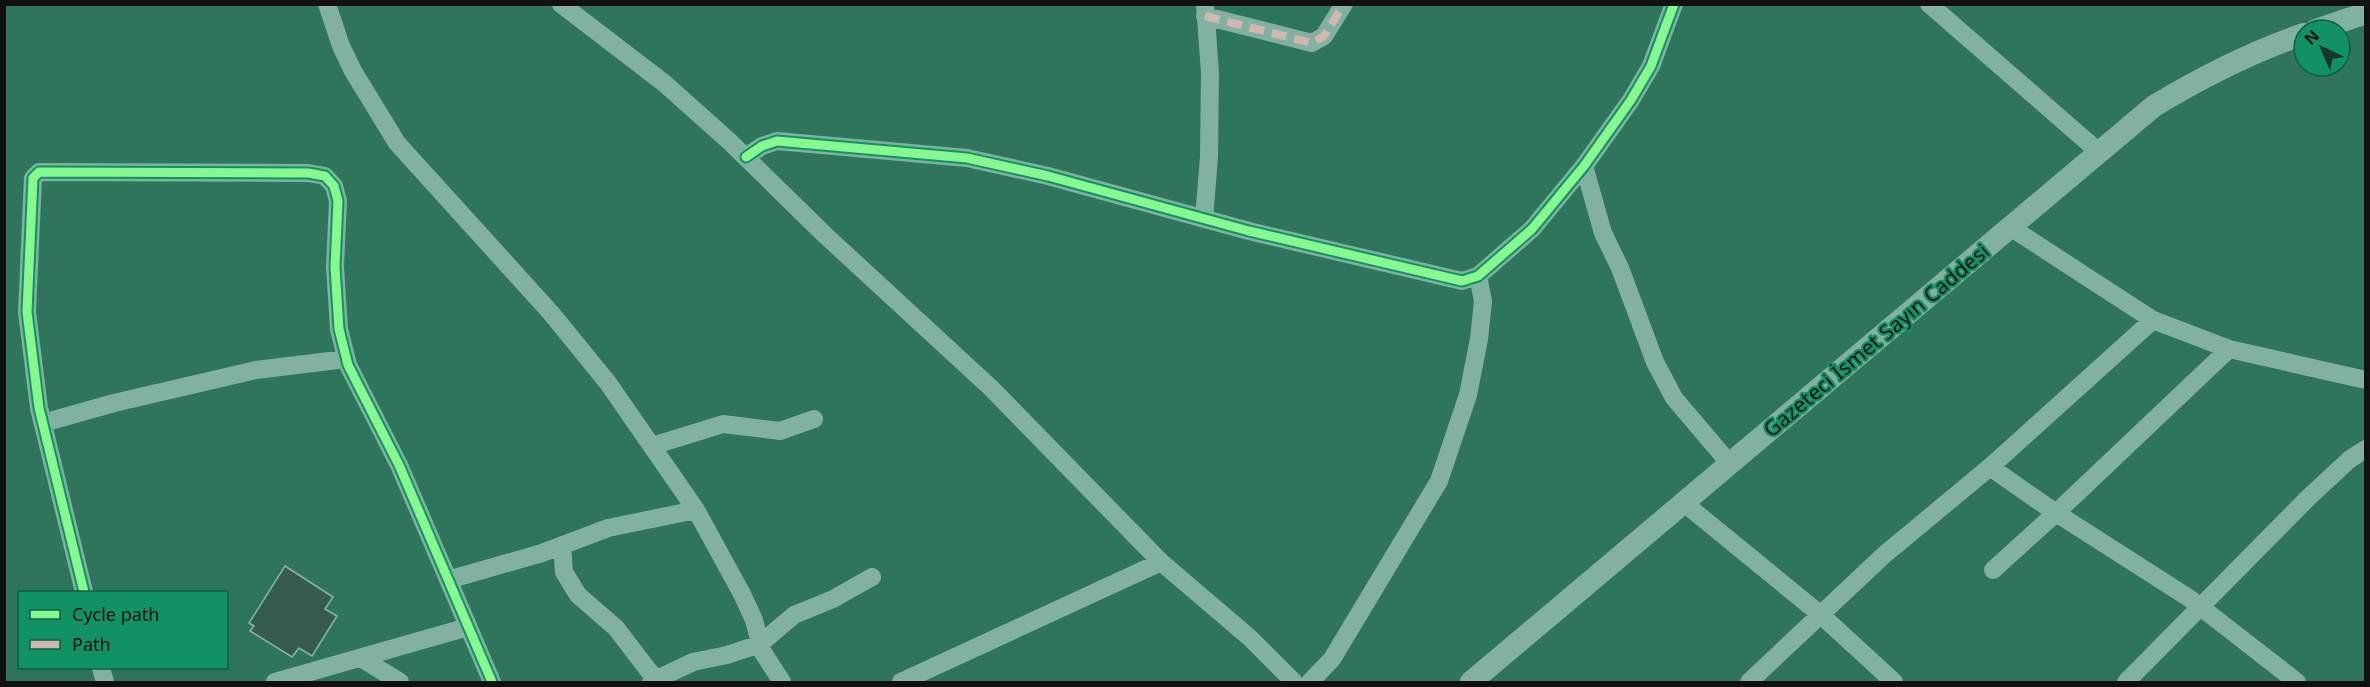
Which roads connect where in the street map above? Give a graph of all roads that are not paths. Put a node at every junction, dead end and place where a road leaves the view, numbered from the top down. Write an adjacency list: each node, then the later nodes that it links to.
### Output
1 (327, 4): 22 (street)
2 (561, 4): 11 (street)
3 (1344, 4): 6 (street)
4 (1674, 4): 12 (street)
5 (1929, 4): 10 (street)
6 (1205, 10): 13 (street)
7 (2366, 13): 8 (street)
8 (2351, 18)
9 (2292, 39): 10 (street, Gazeteci İsmet Sayın Caddesi)
10 (2099, 152): 14 (street, Gazeteci İsmet Sayın Caddesi)
11 (746, 157): 13 (street); 30 (street)
12 (1584, 166): 15 (street); 24 (street)
13 (1204, 219): 15 (street)
14 (2010, 227): 16 (street); 24 (street, Gazeteci İsmet Sayın Caddesi)
15 (1478, 276): 47 (street)
16 (2153, 320): 17 (street); 25 (street)
17 (2229, 349): 19 (street); 28 (street)
18 (346, 359): 21 (street); 21 (street); 33 (street)
19 (2366, 380)
20 (814, 419): 22 (street)
21 (43, 423): 34 (street)
22 (652, 446): 27 (street)
23 (2366, 449): 35 (street)
24 (1730, 464): 26 (street, Gazeteci İsmet Sayın Caddesi)
25 (1990, 467): 28 (street); 36 (street)
26 (1684, 503): 36 (street); 48 (street, Gazeteci İsmet Sayın Caddesi)
27 (696, 510): 29 (street); 38 (street)
28 (2056, 513): 31 (street); 35 (street)
29 (562, 545): 33 (street); 40 (street)
30 (1161, 562): 45 (street); 46 (street)
31 (1993, 570)
32 (872, 577): 38 (street)
33 (448, 580): 37 (street)
34 (84, 591)
35 (2200, 607): 51 (street); 52 (street)
36 (1821, 615): 49 (street); 50 (street)
37 (468, 627): 39 (street); 43 (street)
38 (759, 644): 40 (street); 44 (street)
39 (361, 658): 41 (street); 42 (street)
40 (653, 681)
41 (275, 682)
42 (400, 682)
43 (492, 682)
44 (782, 682)
45 (901, 682)
46 (1294, 682)
47 (1310, 682)
48 (1471, 682)
49 (1749, 682)
50 (1894, 682)
51 (2126, 682)
52 (2297, 682)

